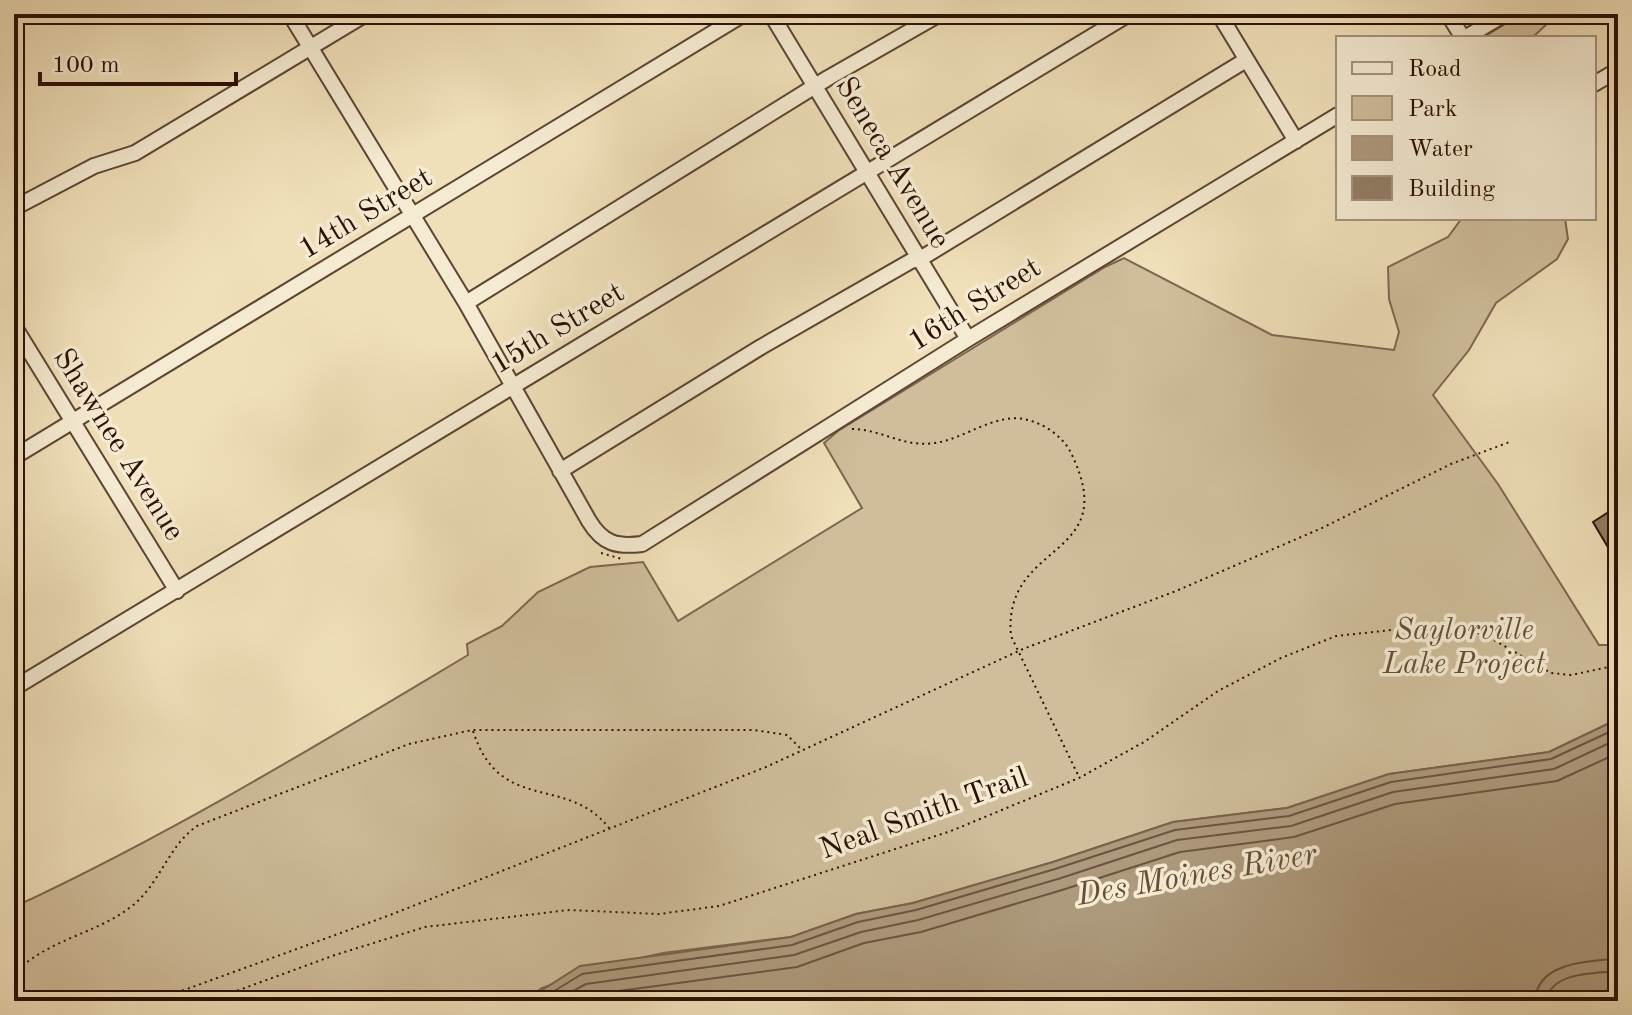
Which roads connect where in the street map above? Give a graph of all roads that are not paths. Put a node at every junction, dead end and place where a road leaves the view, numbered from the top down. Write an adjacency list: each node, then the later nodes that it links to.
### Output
1 (290, 14): 12 (street)
2 (366, 14): 12 (street)
3 (744, 14): 21 (street, 14th Street)
4 (771, 14): 16 (street, Seneca Avenue)
5 (940, 14): 16 (street)
6 (1129, 14): 19 (street, 15th Street)
7 (1219, 14): 13 (street)
8 (1448, 14): 10 (street)
9 (1505, 14): 11 (street)
10 (1463, 36)
11 (1467, 36)
12 (310, 48): 20 (street); 21 (street)
13 (1246, 60): 18 (street); 22 (street)
14 (1618, 70): 15 (street)
15 (1596, 83)
16 (815, 87): 19 (street, Seneca Avenue); 23 (street)
17 (1336, 116): 18 (street, 16th Street)
18 (1296, 141): 25 (street, 16th Street)
19 (867, 173): 22 (street, Seneca Avenue); 26 (street, 15th Street)
20 (14, 208)
21 (413, 217): 23 (street); 27 (street, 14th Street)
22 (920, 259): 25 (street, Seneca Avenue); 29 (street)
23 (466, 303): 26 (street)
24 (14, 326): 27 (street, Shawnee Avenue)
25 (968, 339): 29 (street, 16th Street)
26 (513, 387): 29 (street); 30 (street, 15th Street)
27 (73, 421): 28 (street, 14th Street); 30 (street, Shawnee Avenue)
28 (14, 457)
29 (560, 471)
30 (177, 591): 31 (street, 15th Street)
31 (14, 688)

